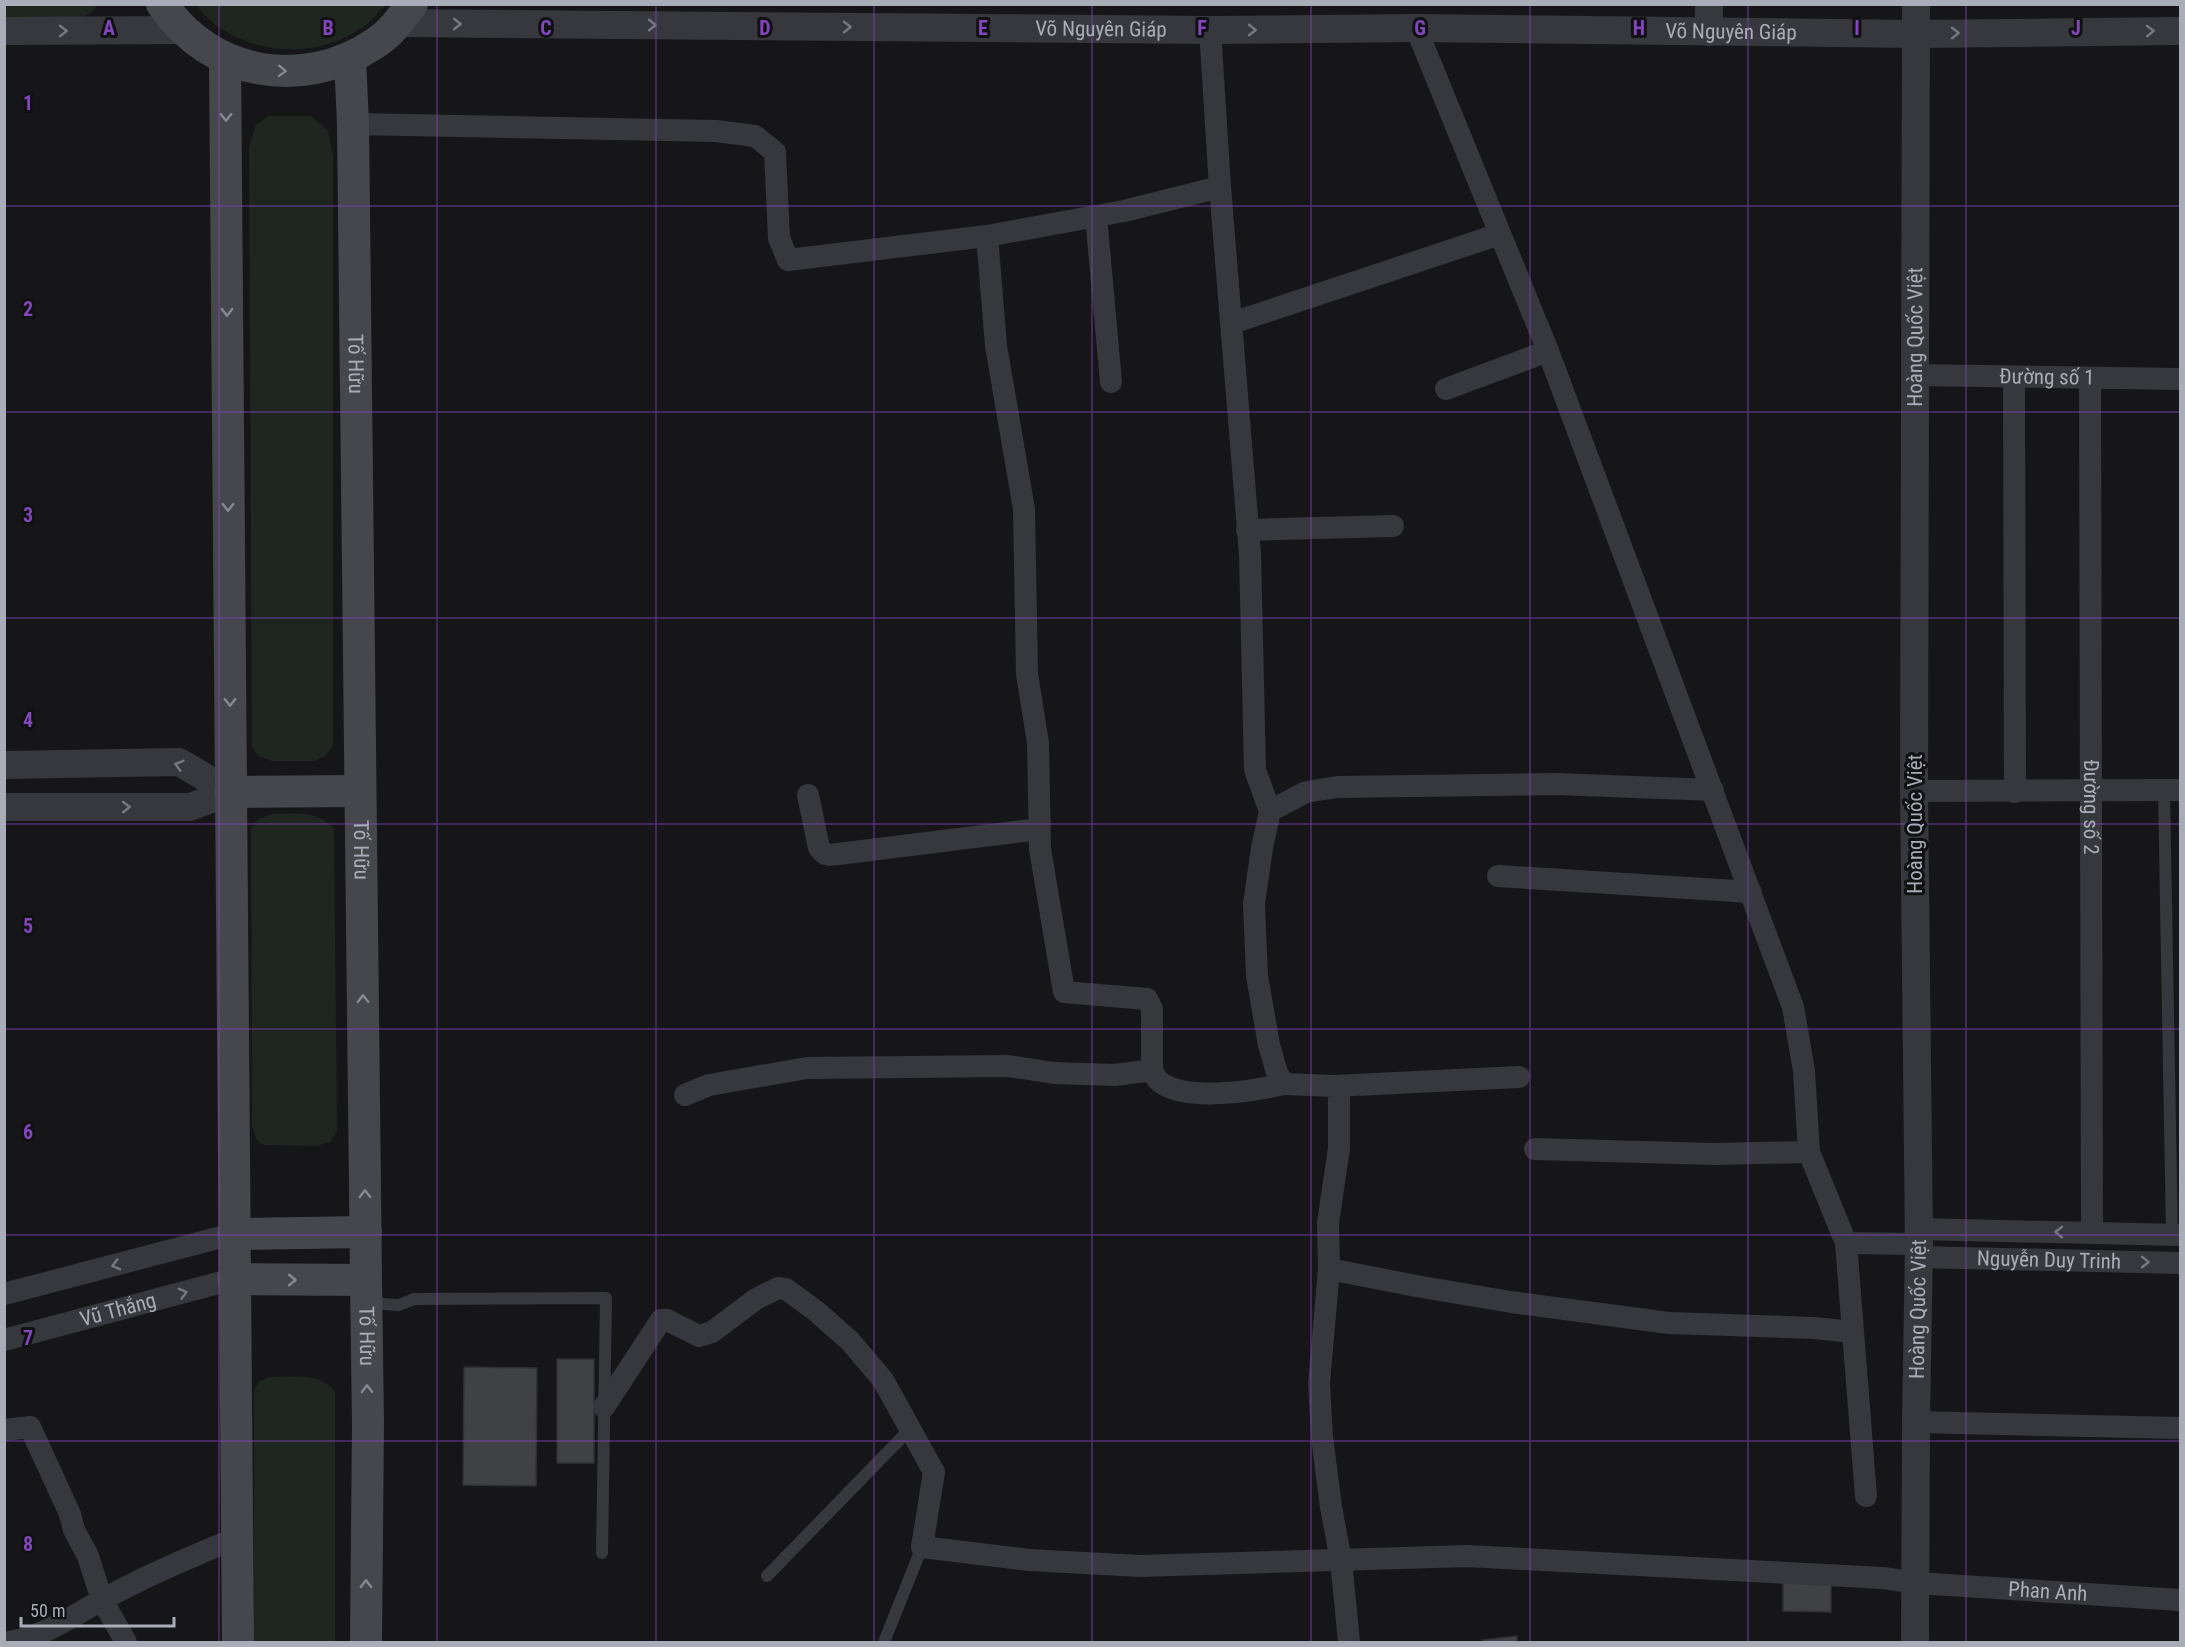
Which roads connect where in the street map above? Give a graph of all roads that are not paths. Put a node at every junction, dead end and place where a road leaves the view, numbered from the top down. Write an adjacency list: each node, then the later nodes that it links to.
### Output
1 (162, 4): 8 (main road)
2 (1906, 4): 12 (street)
3 (1916, 4): 13 (street, Hoàng Quốc Việt)
4 (405, 14): 5 (street, Võ Nguyên Giáp, one-way to 5); 14 (main road)
5 (877, 16): 9 (street, Võ Nguyên Giáp)
6 (1709, 18): 7 (street, Võ Nguyên Giáp); 12 (street, Võ Nguyên Giáp)
7 (1416, 28): 9 (street, Võ Nguyên Giáp, one-way to 7); 19 (street)
8 (183, 30): 10 (street, one-way to 8); 15 (main road)
9 (1210, 30): 17 (street)
10 (4, 31)
11 (2181, 31): 13 (street, Võ Nguyên Giáp, one-way to 11)
12 (1875, 34): 13 (street, Võ Nguyên Giáp)
13 (1916, 34): 23 (street, Hoàng Quốc Việt)
14 (350, 58): 15 (main road, one-way to 14); 16 (main road, Tố Hữu)
15 (225, 59): 37 (main road, one-way to 37)
16 (353, 124): 20 (street); 33 (main road, Tố Hữu)
17 (1220, 187): 18 (street); 21 (street)
18 (1096, 216): 20 (street); 27 (street)
19 (1500, 234): 21 (street); 22 (street)
20 (987, 237): 44 (street)
21 (1232, 323): 30 (street)
22 (1548, 351): 28 (street); 34 (street)
23 (1915, 375): 24 (street, Đường số 1); 35 (street, Hoàng Quốc Việt)
24 (2014, 377): 25 (street, Đường số 1); 38 (street)
25 (2090, 379): 26 (street, Đường số 1); 39 (street, Đường số 2)
26 (2181, 380)
27 (1111, 382)
28 (1446, 389)
29 (1393, 526): 30 (street)
30 (1247, 530): 43 (street)
31 (83, 764): 32 (street); 37 (street, one-way to 31); 42 (street)
32 (4, 765)
33 (360, 790): 37 (main road); 54 (main road, Tố Hữu, one-way to 33)
34 (1713, 790): 43 (street); 46 (street)
35 (1914, 790): 38 (street); 59 (street, Hoàng Quốc Việt)
36 (2172, 790): 39 (street); 57 (lane)
37 (230, 792): 42 (street, one-way to 37); 56 (main road)
38 (2015, 792): 39 (street)
39 (2091, 792): 55 (street, Đường số 2)
40 (808, 795): 44 (street)
41 (4, 807): 42 (street)
42 (83, 807)
43 (1270, 811): 49 (street)
44 (1040, 829): 47 (street)
45 (1498, 876): 46 (street)
46 (1750, 892): 53 (street)
47 (1152, 1070): 49 (street); 51 (street)
48 (1519, 1077): 50 (street)
49 (1284, 1084): 50 (street)
50 (1334, 1086): 61 (street)
51 (685, 1095)
52 (1535, 1149): 53 (street)
53 (1809, 1152): 58 (street)
54 (366, 1232): 56 (main road); 63 (main road, Tố Hữu)
55 (2092, 1233): 57 (street, Nguyễn Duy Trinh); 59 (street, Nguyễn Duy Trinh, one-way to 59)
56 (233, 1234): 62 (main road); 64 (street, Vũ Thắng, one-way to 64)
57 (2176, 1235)
58 (1846, 1243): 59 (street); 65 (street)
59 (1919, 1243): 60 (street, Nguyễn Duy Trinh, one-way to 60); 68 (street, Hoàng Quốc Việt)
60 (2181, 1263)
61 (1329, 1269): 65 (street); 76 (street)
62 (233, 1279): 63 (main road, one-way to 63); 66 (street, Vũ Thắng, one-way to 62); 73 (main road)
63 (366, 1292): 67 (lane); 84 (main road, Tố Hữu, one-way to 63)
64 (4, 1294)
65 (1852, 1332): 72 (street)
66 (4, 1340)
67 (604, 1407): 70 (street); 75 (lane)
68 (1916, 1422): 69 (street); 78 (street, Hoàng Quốc Việt)
69 (2181, 1428)
70 (910, 1429): 74 (street); 77 (lane)
71 (4, 1430): 79 (street)
72 (1866, 1496)
73 (237, 1538): 79 (street); 83 (main road)
74 (922, 1547): 76 (street, Phan Anh); 85 (lane)
75 (602, 1553)
76 (1341, 1560): 78 (street, Phan Anh); 86 (street)
77 (767, 1576)
78 (1917, 1583): 80 (street, Phan Anh); 87 (street, Hoàng Quốc Việt)
79 (102, 1600): 81 (street); 82 (street)
80 (2181, 1600)
81 (9, 1642)
82 (126, 1642)
83 (238, 1642)
84 (366, 1642)
85 (884, 1642)
86 (1349, 1642)
87 (1916, 1642)

